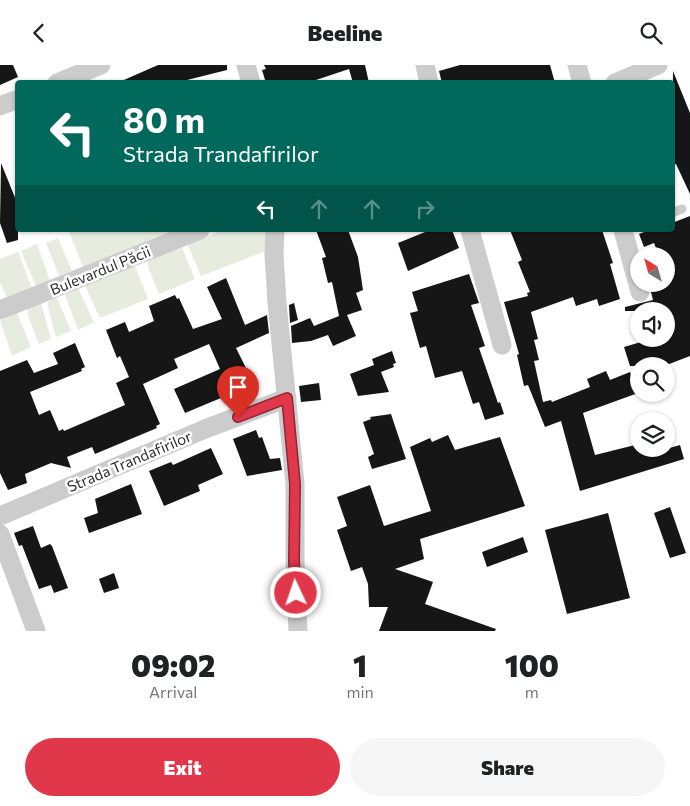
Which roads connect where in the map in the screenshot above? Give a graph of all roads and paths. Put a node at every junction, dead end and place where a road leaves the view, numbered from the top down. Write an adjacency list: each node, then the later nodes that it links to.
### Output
1 (101, 65): 6 (street)
2 (246, 65): 7 (street)
3 (425, 65): 8 (street)
4 (577, 65): 9 (street)
5 (658, 65): 10 (street)
6 (65, 80)
7 (250, 80)
8 (429, 80)
9 (581, 80)
10 (622, 80)
11 (15, 100): 12 (street)
12 (0, 106)
13 (682, 209): 14 (lane)
14 (675, 212)
15 (195, 232): 20 (street, Bulevardul Păcii)
16 (275, 232): 22 (street)
17 (471, 232): 21 (street)
18 (627, 232): 19 (street)
19 (630, 247)
20 (0, 310)
21 (502, 345)
22 (287, 398): 23 (street, Strada Trandafirilor); 26 (street)
23 (0, 516)
24 (0, 535): 25 (street)
25 (36, 631)
26 (298, 631)

